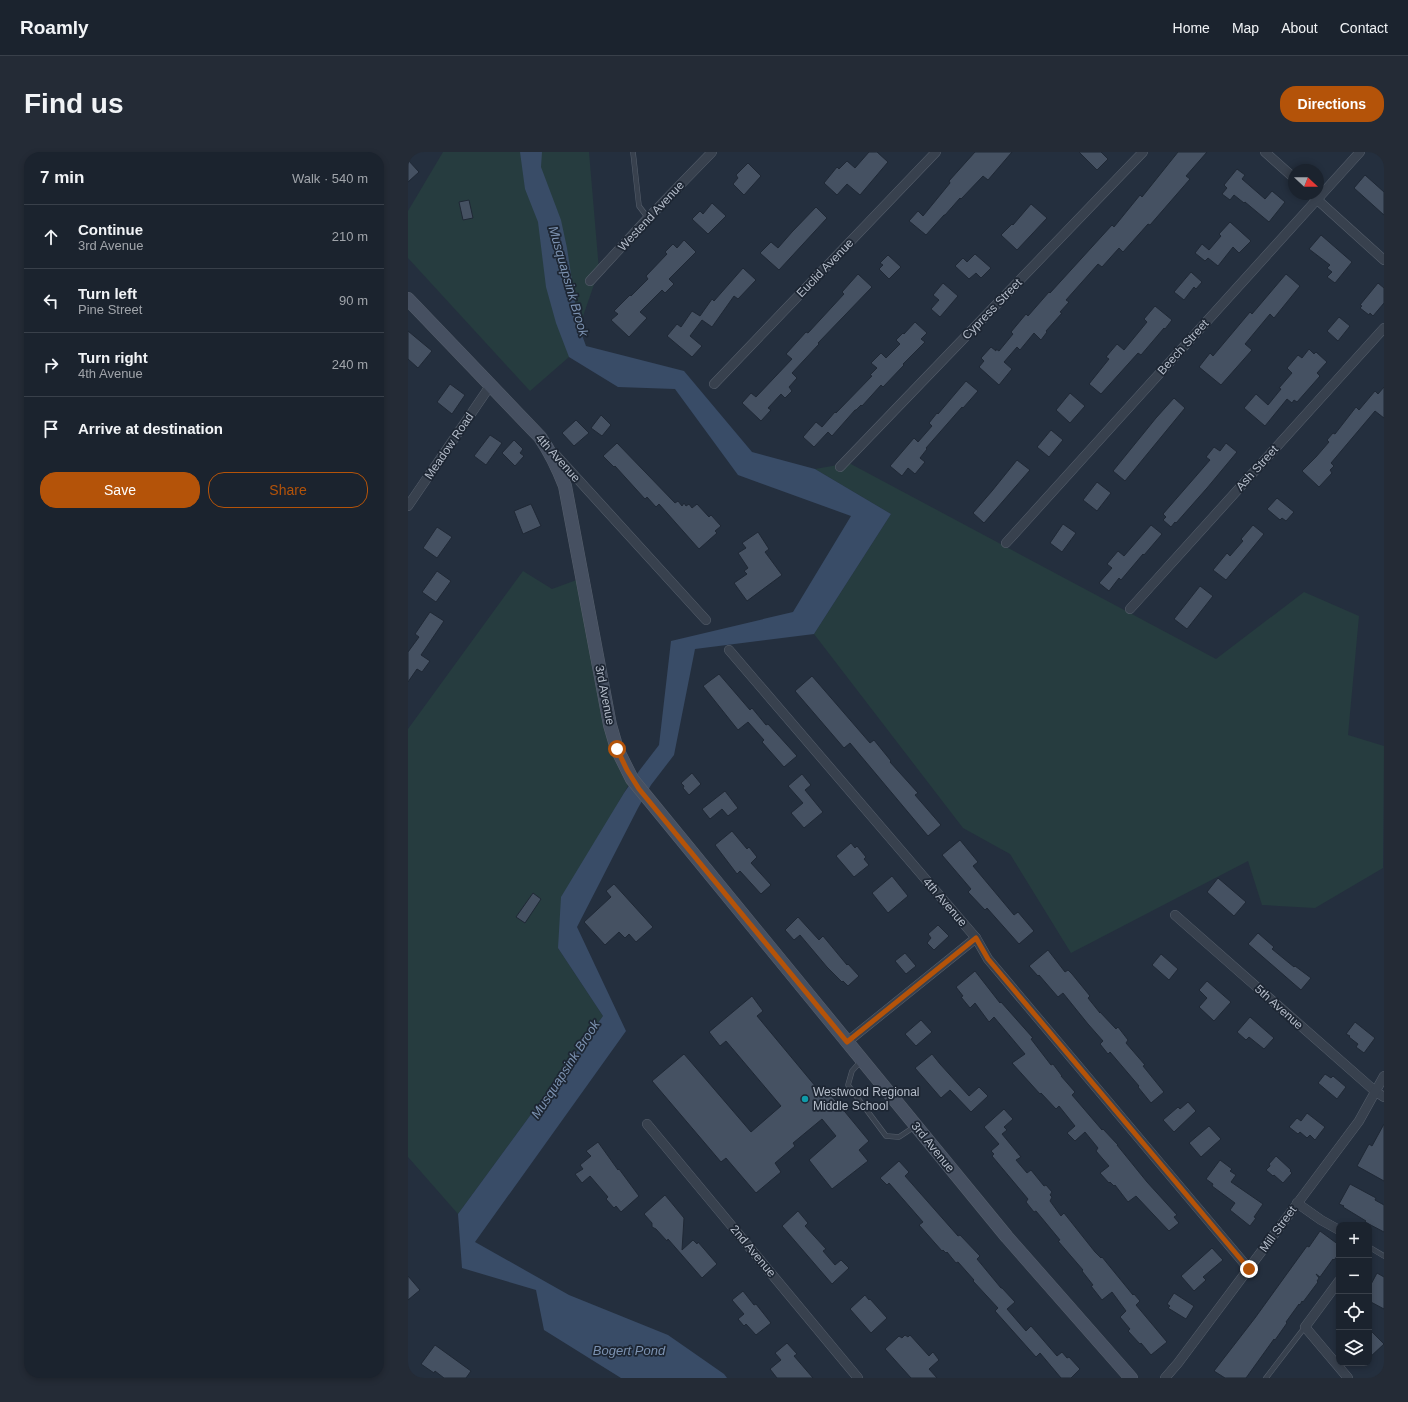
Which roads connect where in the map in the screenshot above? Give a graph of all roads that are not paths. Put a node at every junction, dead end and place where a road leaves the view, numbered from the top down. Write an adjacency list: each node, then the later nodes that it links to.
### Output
1 (633, 152): 11 (lane)
2 (712, 152): 11 (street, Westend Avenue)
3 (936, 152): 16 (street, Euclid Avenue)
4 (1143, 152): 19 (street, Cypress Street)
5 (1265, 152): 7 (street)
6 (1360, 152): 8 (street, Beech Street)
7 (1288, 173)
8 (1324, 187)
9 (1311, 200): 21 (street, Beech Street)
10 (1317, 200): 12 (street)
11 (648, 218): 13 (street, Westend Avenue)
12 (1384, 260)
13 (590, 281)
14 (408, 299): 17 (main road, 4th Avenue)
15 (1384, 328): 22 (street, Ash Street)
16 (714, 384)
17 (490, 386): 18 (main road, 4th Avenue); 20 (street, Meadow Road)
18 (540, 438): 23 (street, 4th Avenue); 27 (main road, 3rd Avenue)
19 (840, 467)
20 (408, 506)
21 (1006, 542)
22 (1130, 609)
23 (706, 620)
24 (729, 650): 26 (street, 4th Avenue)
25 (1175, 915): 30 (street, 5th Avenue)
26 (976, 938): 27 (street); 37 (street, 4th Avenue)
27 (847, 1042): 28 (main road, 3rd Avenue)
28 (862, 1060): 32 (main road, 3rd Avenue); 32 (lane)
29 (1384, 1076): 30 (street, Mill Street)
30 (1380, 1095): 33 (street, Mill Street)
31 (648, 1124): 40 (street, 2nd Avenue)
32 (916, 1125): 41 (main road, 3rd Avenue)
33 (1297, 1203): 34 (street); 37 (street, Mill Street)
34 (1336, 1228)
35 (1372, 1249): 36 (lane)
36 (1384, 1256)
37 (1249, 1269): 42 (street, Mill Street)
38 (1336, 1284): 39 (street)
39 (1305, 1327): 43 (lane); 44 (street)
40 (858, 1378)
41 (1131, 1378)
42 (1165, 1378)
43 (1266, 1378)
44 (1348, 1378)

